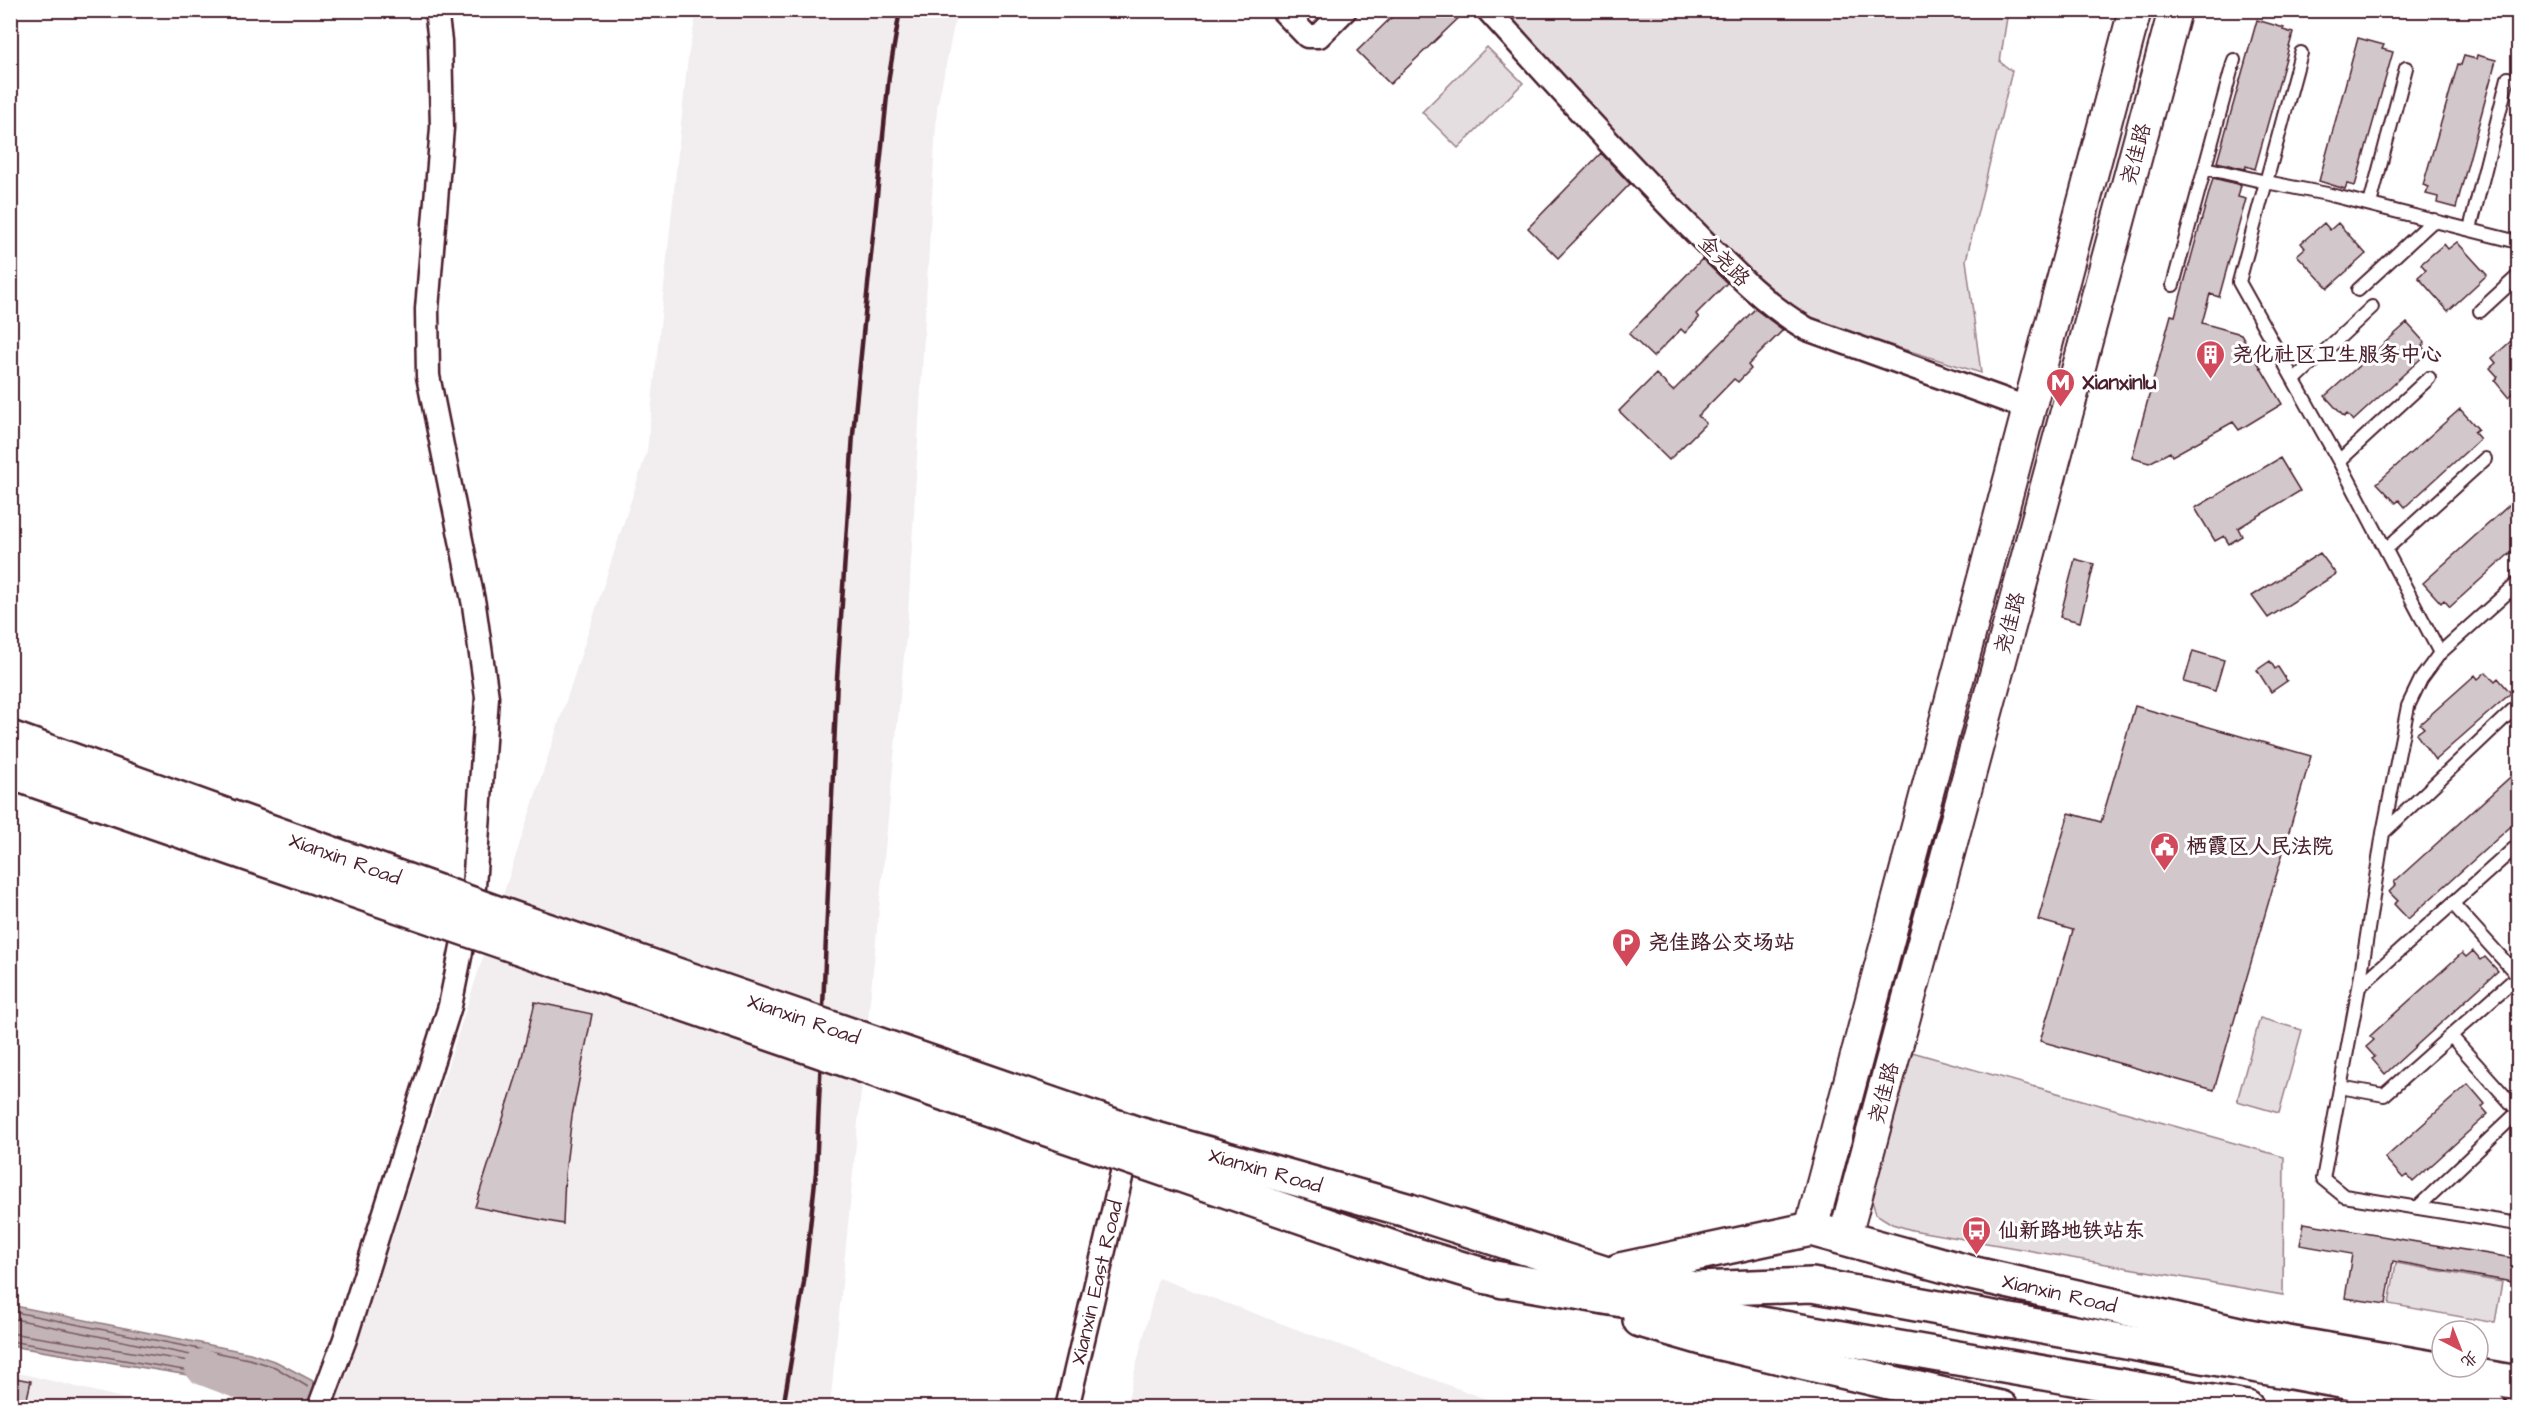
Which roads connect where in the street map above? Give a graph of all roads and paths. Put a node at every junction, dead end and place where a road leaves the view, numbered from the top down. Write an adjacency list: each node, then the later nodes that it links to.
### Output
1 (436, 10): 48 (street)
2 (1282, 10): 3 (street)
3 (1345, 10)
4 (1488, 10): 24 (street, 金尧路)
5 (2135, 10): 24 (main road, 尧佳路)
6 (2175, 10): 44 (main road, 尧佳路)
7 (2301, 53): 12 (lane)
8 (2234, 60): 11 (lane)
9 (2406, 68): 13 (lane)
10 (2508, 78): 15 (lane)
11 (2205, 168): 12 (lane); 18 (lane)
12 (2266, 182): 13 (lane); 23 (lane)
13 (2370, 204): 14 (lane)
14 (2434, 220): 15 (lane); 19 (lane)
15 (2470, 229): 16 (lane)
16 (2518, 242)
17 (2518, 276): 21 (lane)
18 (2173, 285)
19 (2358, 290)
20 (2372, 307): 23 (lane)
21 (2480, 311)
22 (2429, 378): 26 (lane)
23 (2294, 380): 26 (lane)
24 (2030, 409): 43 (main road, 尧佳路)
25 (2485, 459): 27 (lane)
26 (2339, 461): 27 (lane)
27 (2386, 549): 29 (lane)
28 (2518, 583): 29 (lane)
29 (2439, 653): 33 (lane)
30 (2518, 705): 33 (lane)
31 (10, 738): 45 (main road, Xianxin Road, bridge)
32 (10, 771): 40 (main road, Xianxin Road, bridge)
33 (2383, 833): 36 (lane)
34 (2518, 845): 35 (lane)
35 (2452, 904): 36 (lane); 37 (lane)
36 (2359, 987): 38 (lane)
37 (2451, 1036): 38 (lane); 39 (lane)
38 (2340, 1087): 41 (lane)
39 (2518, 1112): 41 (lane)
40 (1126, 1156): 46 (main road, Xianxin Road, bridge); 49 (street, Xianxin East Road)
41 (2418, 1207): 42 (lane)
42 (2518, 1224)
43 (1811, 1229): 44 (main road, Xianxin Road); 45 (main road, Xianxin Road)
44 (1845, 1236): 47 (main road, Xianxin Road)
45 (1604, 1273): 52 (main road, Xianxin Road)
46 (1483, 1276): 50 (main road, Xianxin Road); 51 (main road, Xianxin Road)
47 (2518, 1383)
48 (319, 1407)
49 (1067, 1407)
50 (2001, 1407)
51 (2247, 1407)
52 (2489, 1407)

